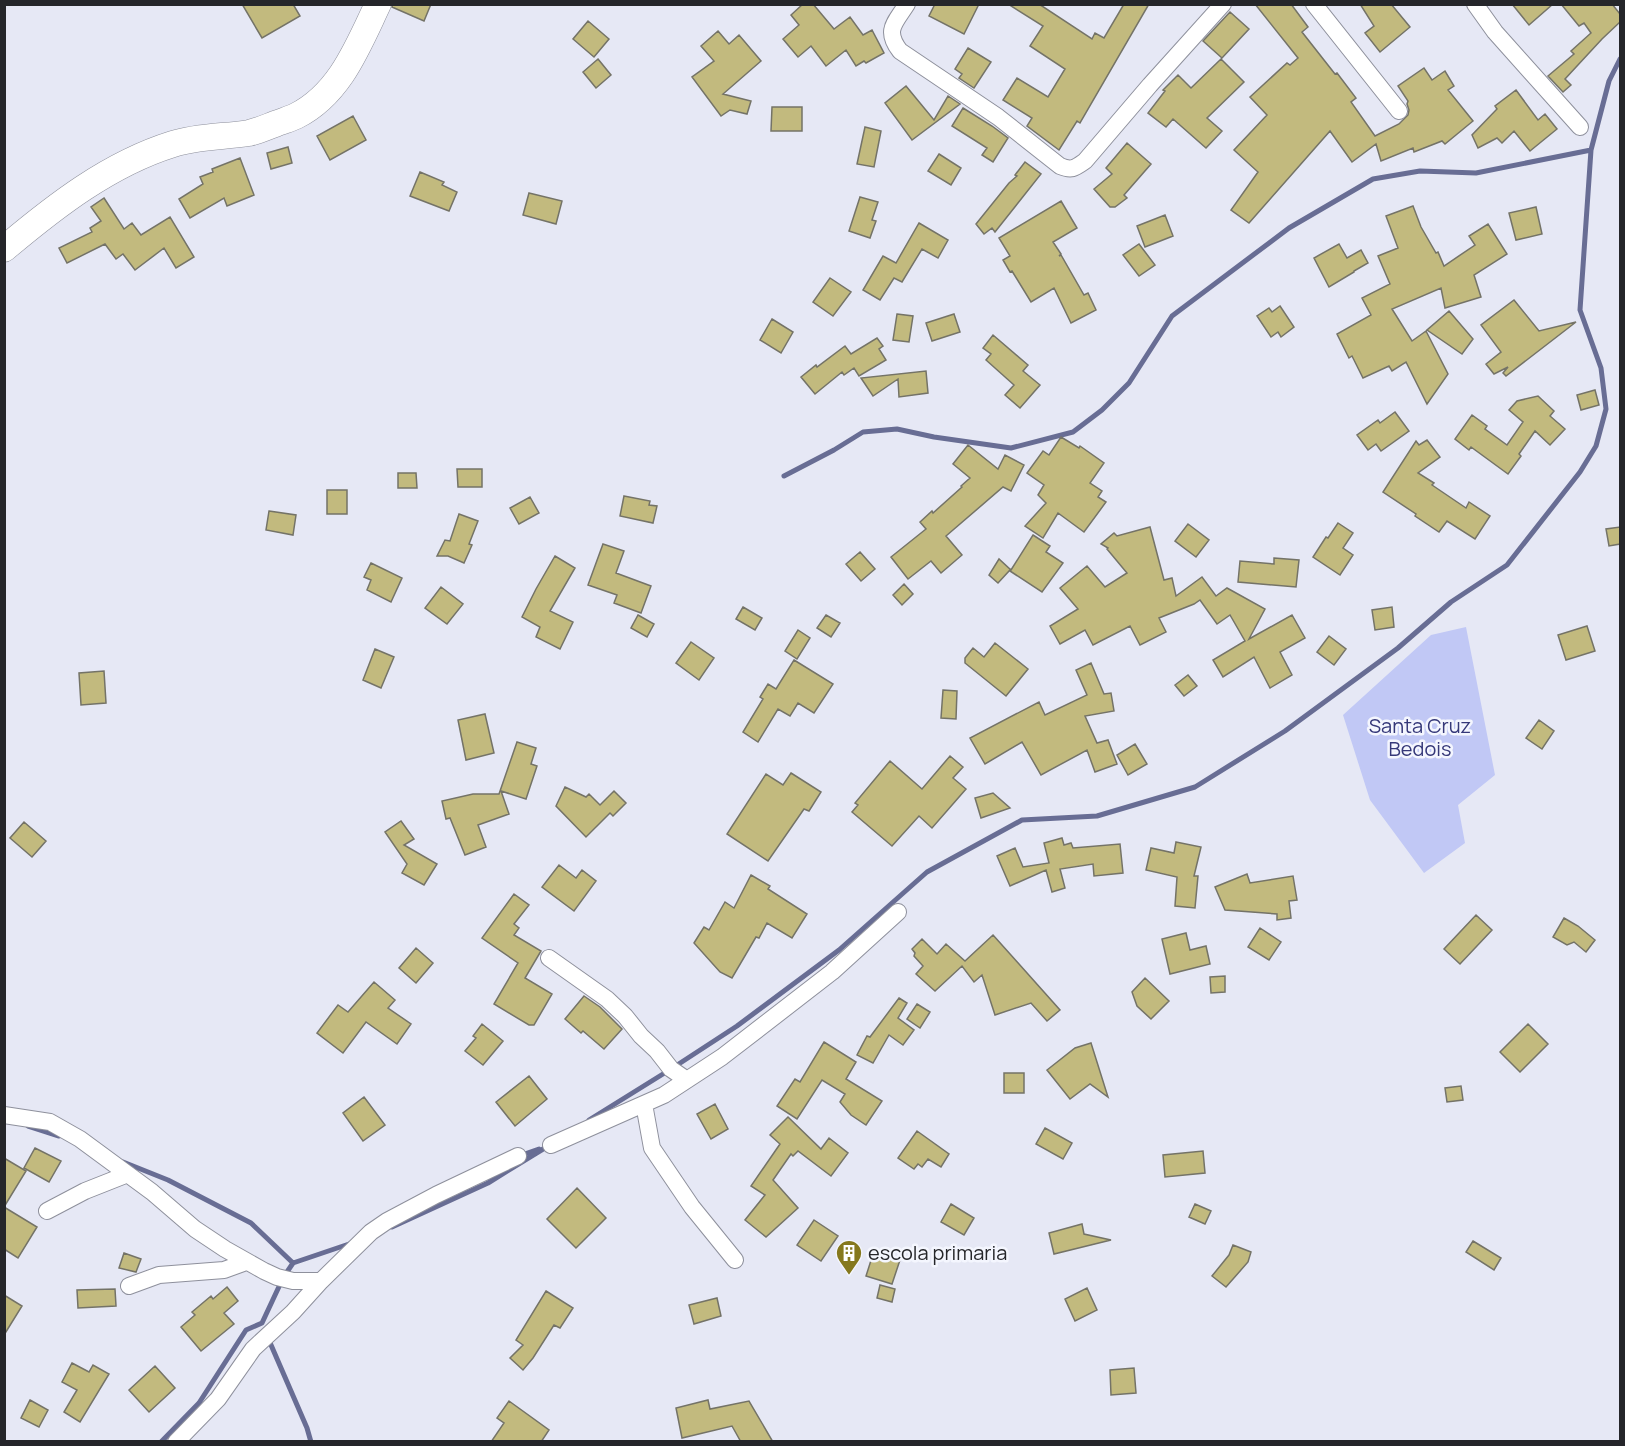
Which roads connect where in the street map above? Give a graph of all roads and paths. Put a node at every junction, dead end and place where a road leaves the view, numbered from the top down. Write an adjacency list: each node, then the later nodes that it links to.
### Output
1 (378, 4): 8 (main road)
2 (907, 4): 3 (street)
3 (1223, 4)
4 (1314, 4): 6 (street)
5 (1475, 4): 7 (street)
6 (1399, 111)
7 (1580, 127)
8 (4, 249)
9 (898, 912): 11 (street)
10 (549, 958): 11 (street)
11 (687, 1080): 12 (street)
12 (644, 1104): 14 (street); 18 (street)
13 (4, 1115): 16 (street)
14 (551, 1145)
15 (518, 1156): 20 (street)
16 (128, 1174): 17 (street); 19 (street)
17 (47, 1211)
18 (735, 1260)
19 (246, 1262): 20 (street); 21 (street)
20 (321, 1281): 22 (street)
21 (129, 1286)
22 (176, 1442)

